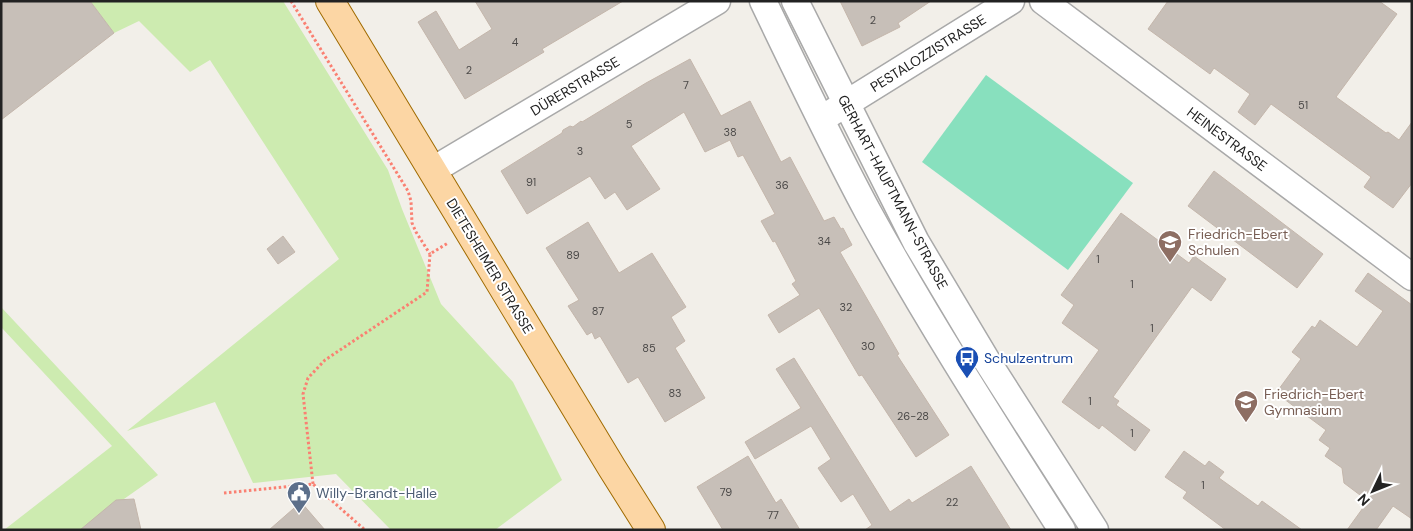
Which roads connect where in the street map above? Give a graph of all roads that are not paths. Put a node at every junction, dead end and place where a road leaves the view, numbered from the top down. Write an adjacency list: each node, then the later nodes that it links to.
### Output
1 (330, 1): 9 (main road, DIETESHEIMER STRASSE)
2 (717, 1): 9 (street, DÜRERSTRASSE)
3 (764, 1): 8 (street, GERHART-HAUPTMANN-STRASSE)
4 (795, 1): 7 (street, GERHART-HAUPTMANN-STRASSE)
5 (1011, 1): 7 (street, PESTALOZZISTRASSE)
6 (1043, 1): 10 (street, HEINESTRASSE)
7 (845, 104): 8 (street, PESTALOZZISTRASSE); 13 (street, GERHART-HAUPTMANN-STRASSE)
8 (820, 120): 12 (street, GERHART-HAUPTMANN-STRASSE)
9 (433, 170): 11 (main road, DIETESHEIMER STRASSE)
10 (1408, 265)
11 (651, 530)
12 (1062, 530)
13 (1096, 530)

